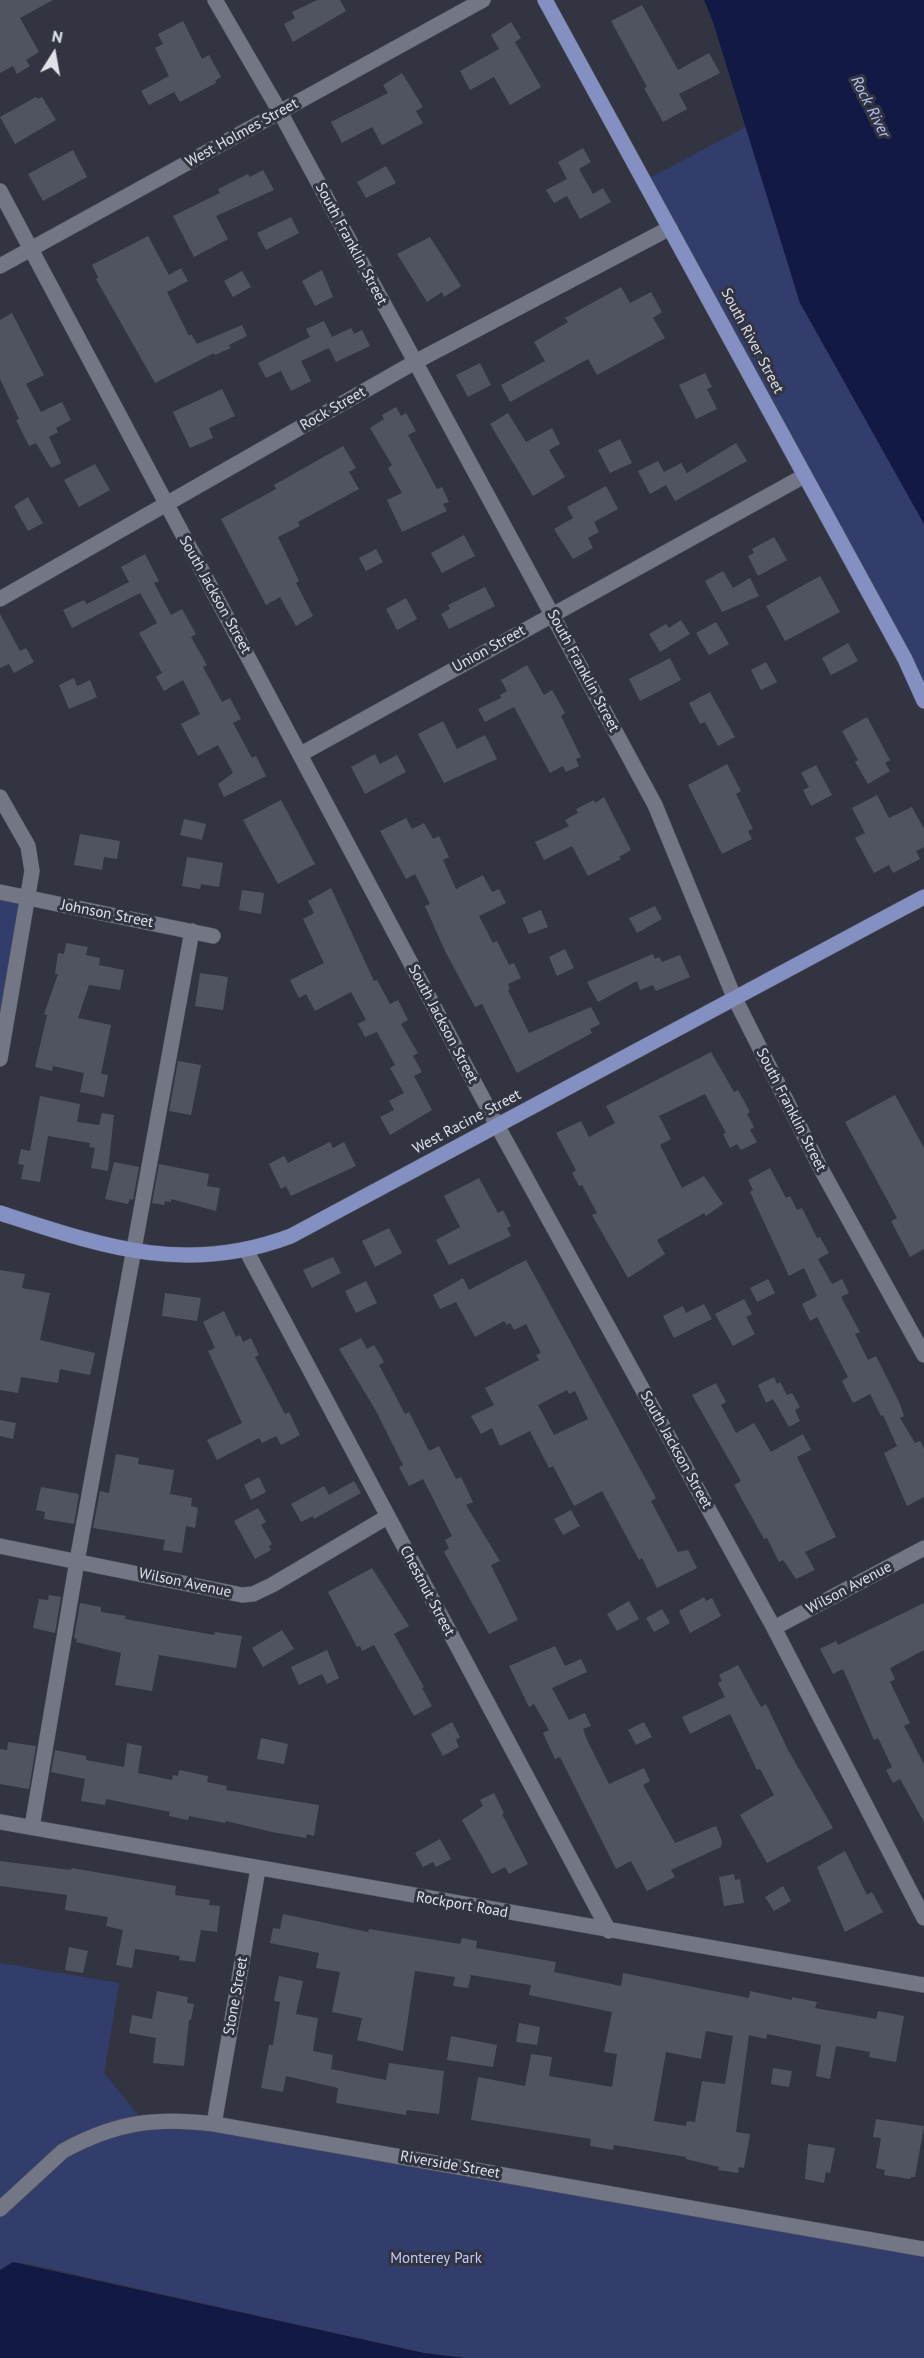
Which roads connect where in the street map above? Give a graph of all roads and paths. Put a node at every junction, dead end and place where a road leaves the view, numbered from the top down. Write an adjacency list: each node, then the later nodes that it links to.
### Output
1 (215, 0): 4 (street, South Franklin Street)
2 (483, 0): 4 (street, West Holmes Street)
3 (545, 0): 6 (main road, South River Street)
4 (280, 112): 7 (street, West Holmes Street); 9 (street, South Franklin Street)
5 (0, 190): 7 (street, South Jackson Street)
6 (670, 228): 9 (street, Rock Street); 10 (main road, South River Street)
7 (32, 249): 8 (street, West Holmes Street); 11 (street, South Jackson Street)
8 (0, 266)
9 (416, 362): 11 (street, Rock Street); 13 (street, South Franklin Street)
10 (804, 476): 13 (street, Union Street); 14 (main road, South River Street)
11 (166, 504): 12 (street, Rock Street); 15 (street, South Jackson Street)
12 (0, 599)
13 (553, 614): 15 (street, Union Street); 22 (street, South Franklin Street)
14 (924, 701)
15 (302, 754): 24 (street, South Jackson Street)
16 (0, 797): 19 (street)
17 (0, 892): 19 (street, Johnson Street)
18 (924, 897): 22 (main road, West Racine Street)
19 (28, 898): 20 (street, Johnson Street); 23 (street)
20 (192, 931): 21 (street, Johnson Street); 26 (street)
21 (213, 936)
22 (734, 997): 24 (main road, West Racine Street); 28 (street, South Franklin Street)
23 (0, 1059)
24 (498, 1127): 27 (main road, West Racine Street); 33 (street, South Jackson Street)
25 (0, 1213): 26 (main road, West Racine Street)
26 (132, 1250): 27 (main road, West Racine Street); 32 (street)
27 (246, 1250): 29 (street, Chestnut Street)
28 (924, 1355)
29 (387, 1517): 32 (street, Wilson Avenue); 38 (street, Chestnut Street)
30 (0, 1546): 32 (street, Wilson Avenue)
31 (924, 1548): 33 (street, Wilson Avenue)
32 (77, 1561): 35 (street)
33 (774, 1628): 37 (street, South Jackson Street)
34 (0, 1822): 35 (street, Rockport Road)
35 (32, 1827): 36 (street, Rockport Road)
36 (258, 1869): 38 (street, Rockport Road); 40 (street, Stone Street)
37 (924, 1918)
38 (609, 1930): 39 (street, Rockport Road)
39 (924, 1984)
40 (214, 2124): 41 (street, Riverside Street); 42 (street, Riverside Street)
41 (0, 2209)
42 (924, 2249)

